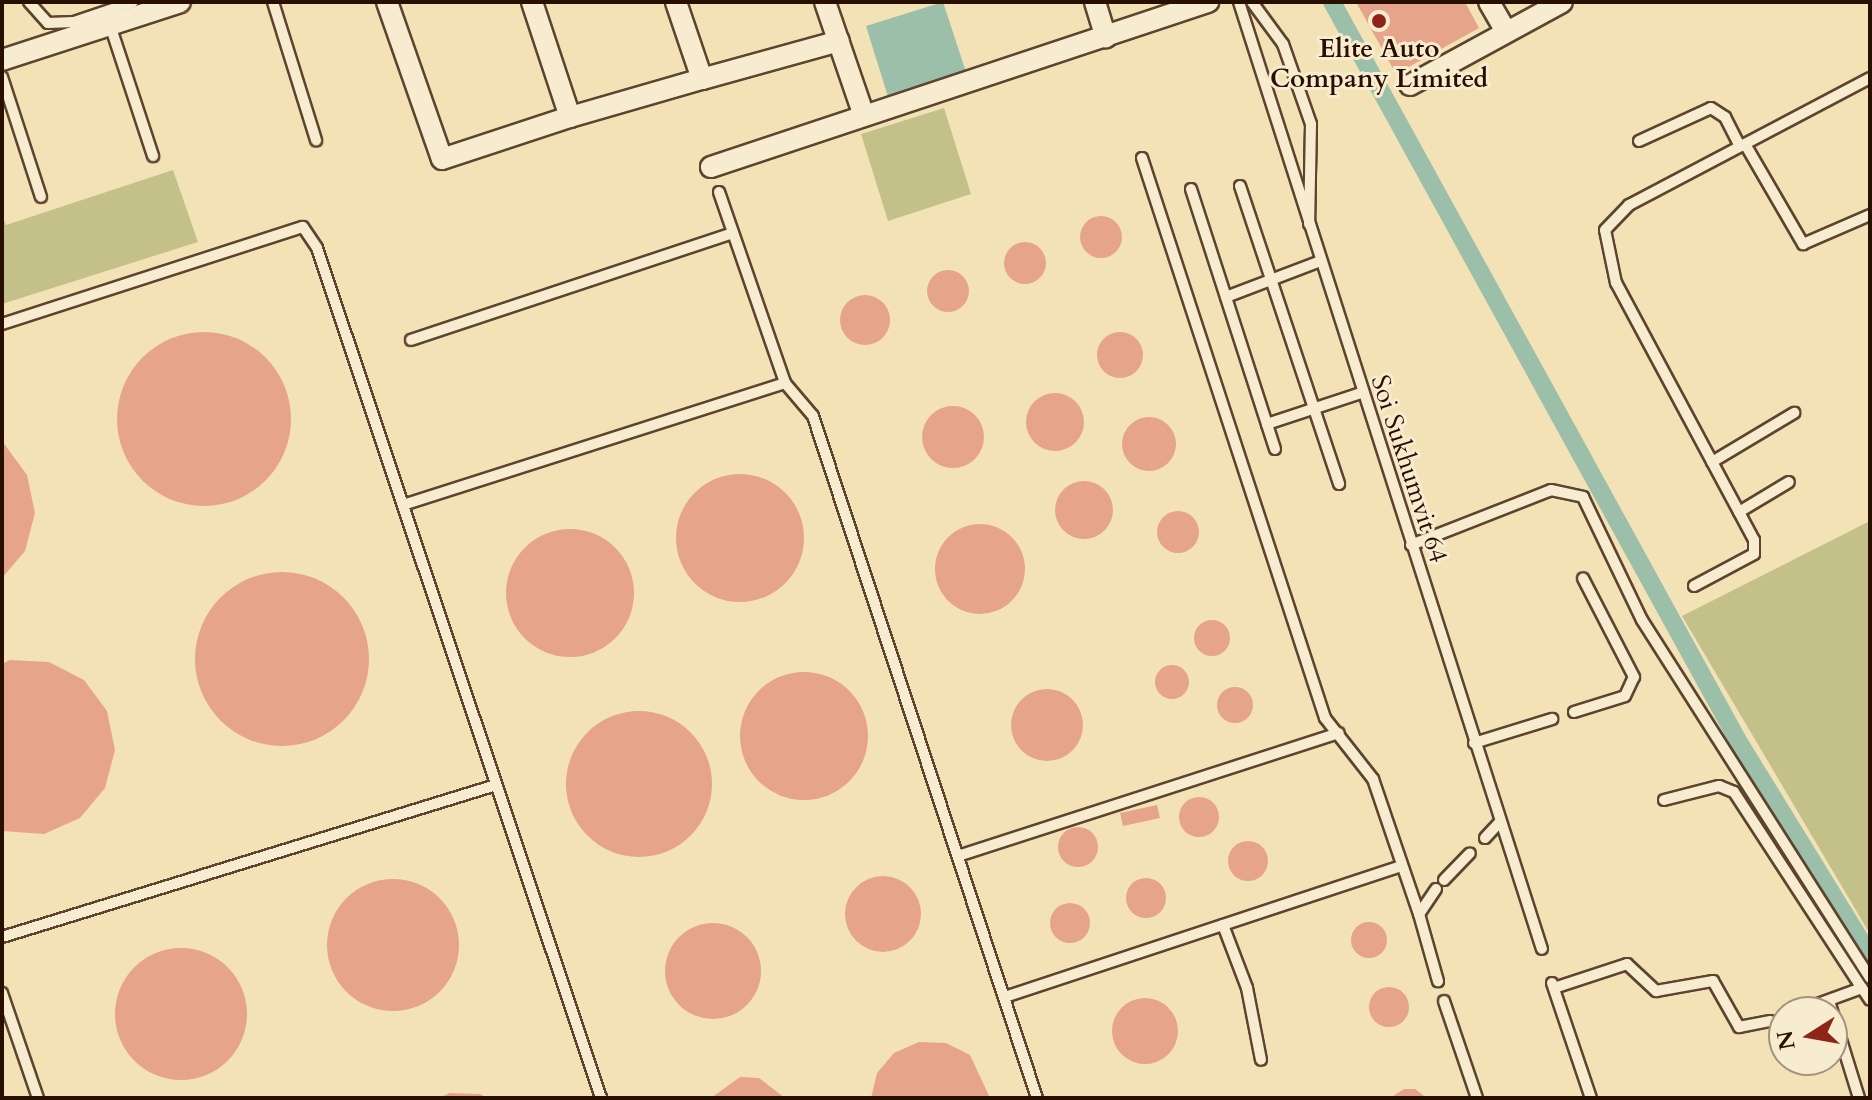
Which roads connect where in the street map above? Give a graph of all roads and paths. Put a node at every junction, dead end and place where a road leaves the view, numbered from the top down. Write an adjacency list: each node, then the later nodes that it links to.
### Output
1 (29, 2): 2 (lane)
2 (133, 2)
3 (180, 2): 15 (street)
4 (273, 2): 26 (lane)
5 (387, 2): 25 (street)
6 (532, 2): 25 (street)
7 (676, 2): 22 (street)
8 (825, 2): 18 (street)
9 (1095, 2): 17 (street)
10 (1208, 2): 17 (street)
11 (1239, 2): 38 (lane, Soi Sukhumvit 64)
12 (1252, 2): 38 (lane)
13 (1489, 2): 16 (street)
14 (1562, 2): 16 (street)
15 (110, 25): 19 (street); 29 (lane)
16 (1506, 32): 23 (street)
17 (1106, 37): 24 (street)
18 (839, 41): 22 (street); 24 (street)
19 (2, 60)
20 (2, 77): 35 (lane)
21 (1870, 78): 28 (lane)
22 (702, 79): 25 (street)
23 (1410, 85)
24 (864, 116): 31 (street)
25 (570, 117)
26 (316, 140)
27 (1639, 141): 28 (lane)
28 (1742, 145): 36 (lane); 50 (lane)
29 (153, 156)
30 (1142, 158): 60 (lane)
31 (711, 167)
32 (1240, 186): 40 (lane)
33 (1191, 189): 41 (lane)
34 (719, 192): 37 (lane)
35 (41, 197)
36 (1870, 215)
37 (733, 233): 43 (lane); 44 (lane)
38 (1309, 233): 39 (lane, Soi Sukhumvit 64)
39 (1318, 262): 40 (lane); 45 (lane, Soi Sukhumvit 64)
40 (1270, 280): 41 (lane); 46 (lane)
41 (1226, 297): 48 (lane)
42 (2, 324): 53 (lane)
43 (411, 340)
44 (785, 383): 53 (lane); 67 (lane)
45 (1361, 393): 46 (lane); 55 (lane, Soi Sukhumvit 64)
46 (1314, 409): 48 (lane); 52 (lane)
47 (1794, 413): 50 (lane)
48 (1267, 424): 49 (lane)
49 (1275, 449)
50 (1712, 462): 54 (lane)
51 (1789, 482): 54 (lane)
52 (1339, 484)
53 (403, 505): 62 (lane)
54 (1739, 512): 57 (lane)
55 (1411, 545): 61 (lane, Soi Sukhumvit 64); 75 (lane)
56 (1583, 578): 58 (lane)
57 (1694, 586)
58 (1574, 712)
59 (1552, 719): 61 (lane)
60 (1339, 733): 67 (lane); 68 (lane)
61 (1474, 743): 64 (lane, Soi Sukhumvit 64)
62 (496, 785): 73 (lane); 87 (lane)
63 (1664, 800): 77 (lane)
64 (1500, 822): 65 (lane); 74 (lane, Soi Sukhumvit 64)
65 (1485, 838)
66 (1470, 853): 69 (lane)
67 (958, 856): 80 (lane)
68 (1402, 866): 71 (lane); 72 (lane)
69 (1444, 880)
70 (1436, 889): 71 (lane)
71 (1419, 914): 76 (lane)
72 (1223, 925): 80 (lane); 84 (lane)
73 (2, 937)
74 (1542, 949)
75 (1870, 978)
76 (1438, 981)
77 (1862, 988): 79 (lane); 81 (lane)
78 (2, 993): 86 (lane)
79 (1842, 996)
80 (1005, 997): 88 (lane)
81 (1870, 1000)
82 (1444, 1001): 89 (lane)
83 (1768, 1021): 90 (lane)
84 (1261, 1060)
85 (1848, 1062): 91 (lane)
86 (38, 1098)
87 (601, 1098)
88 (1037, 1098)
89 (1477, 1098)
90 (1591, 1098)
91 (1859, 1098)

